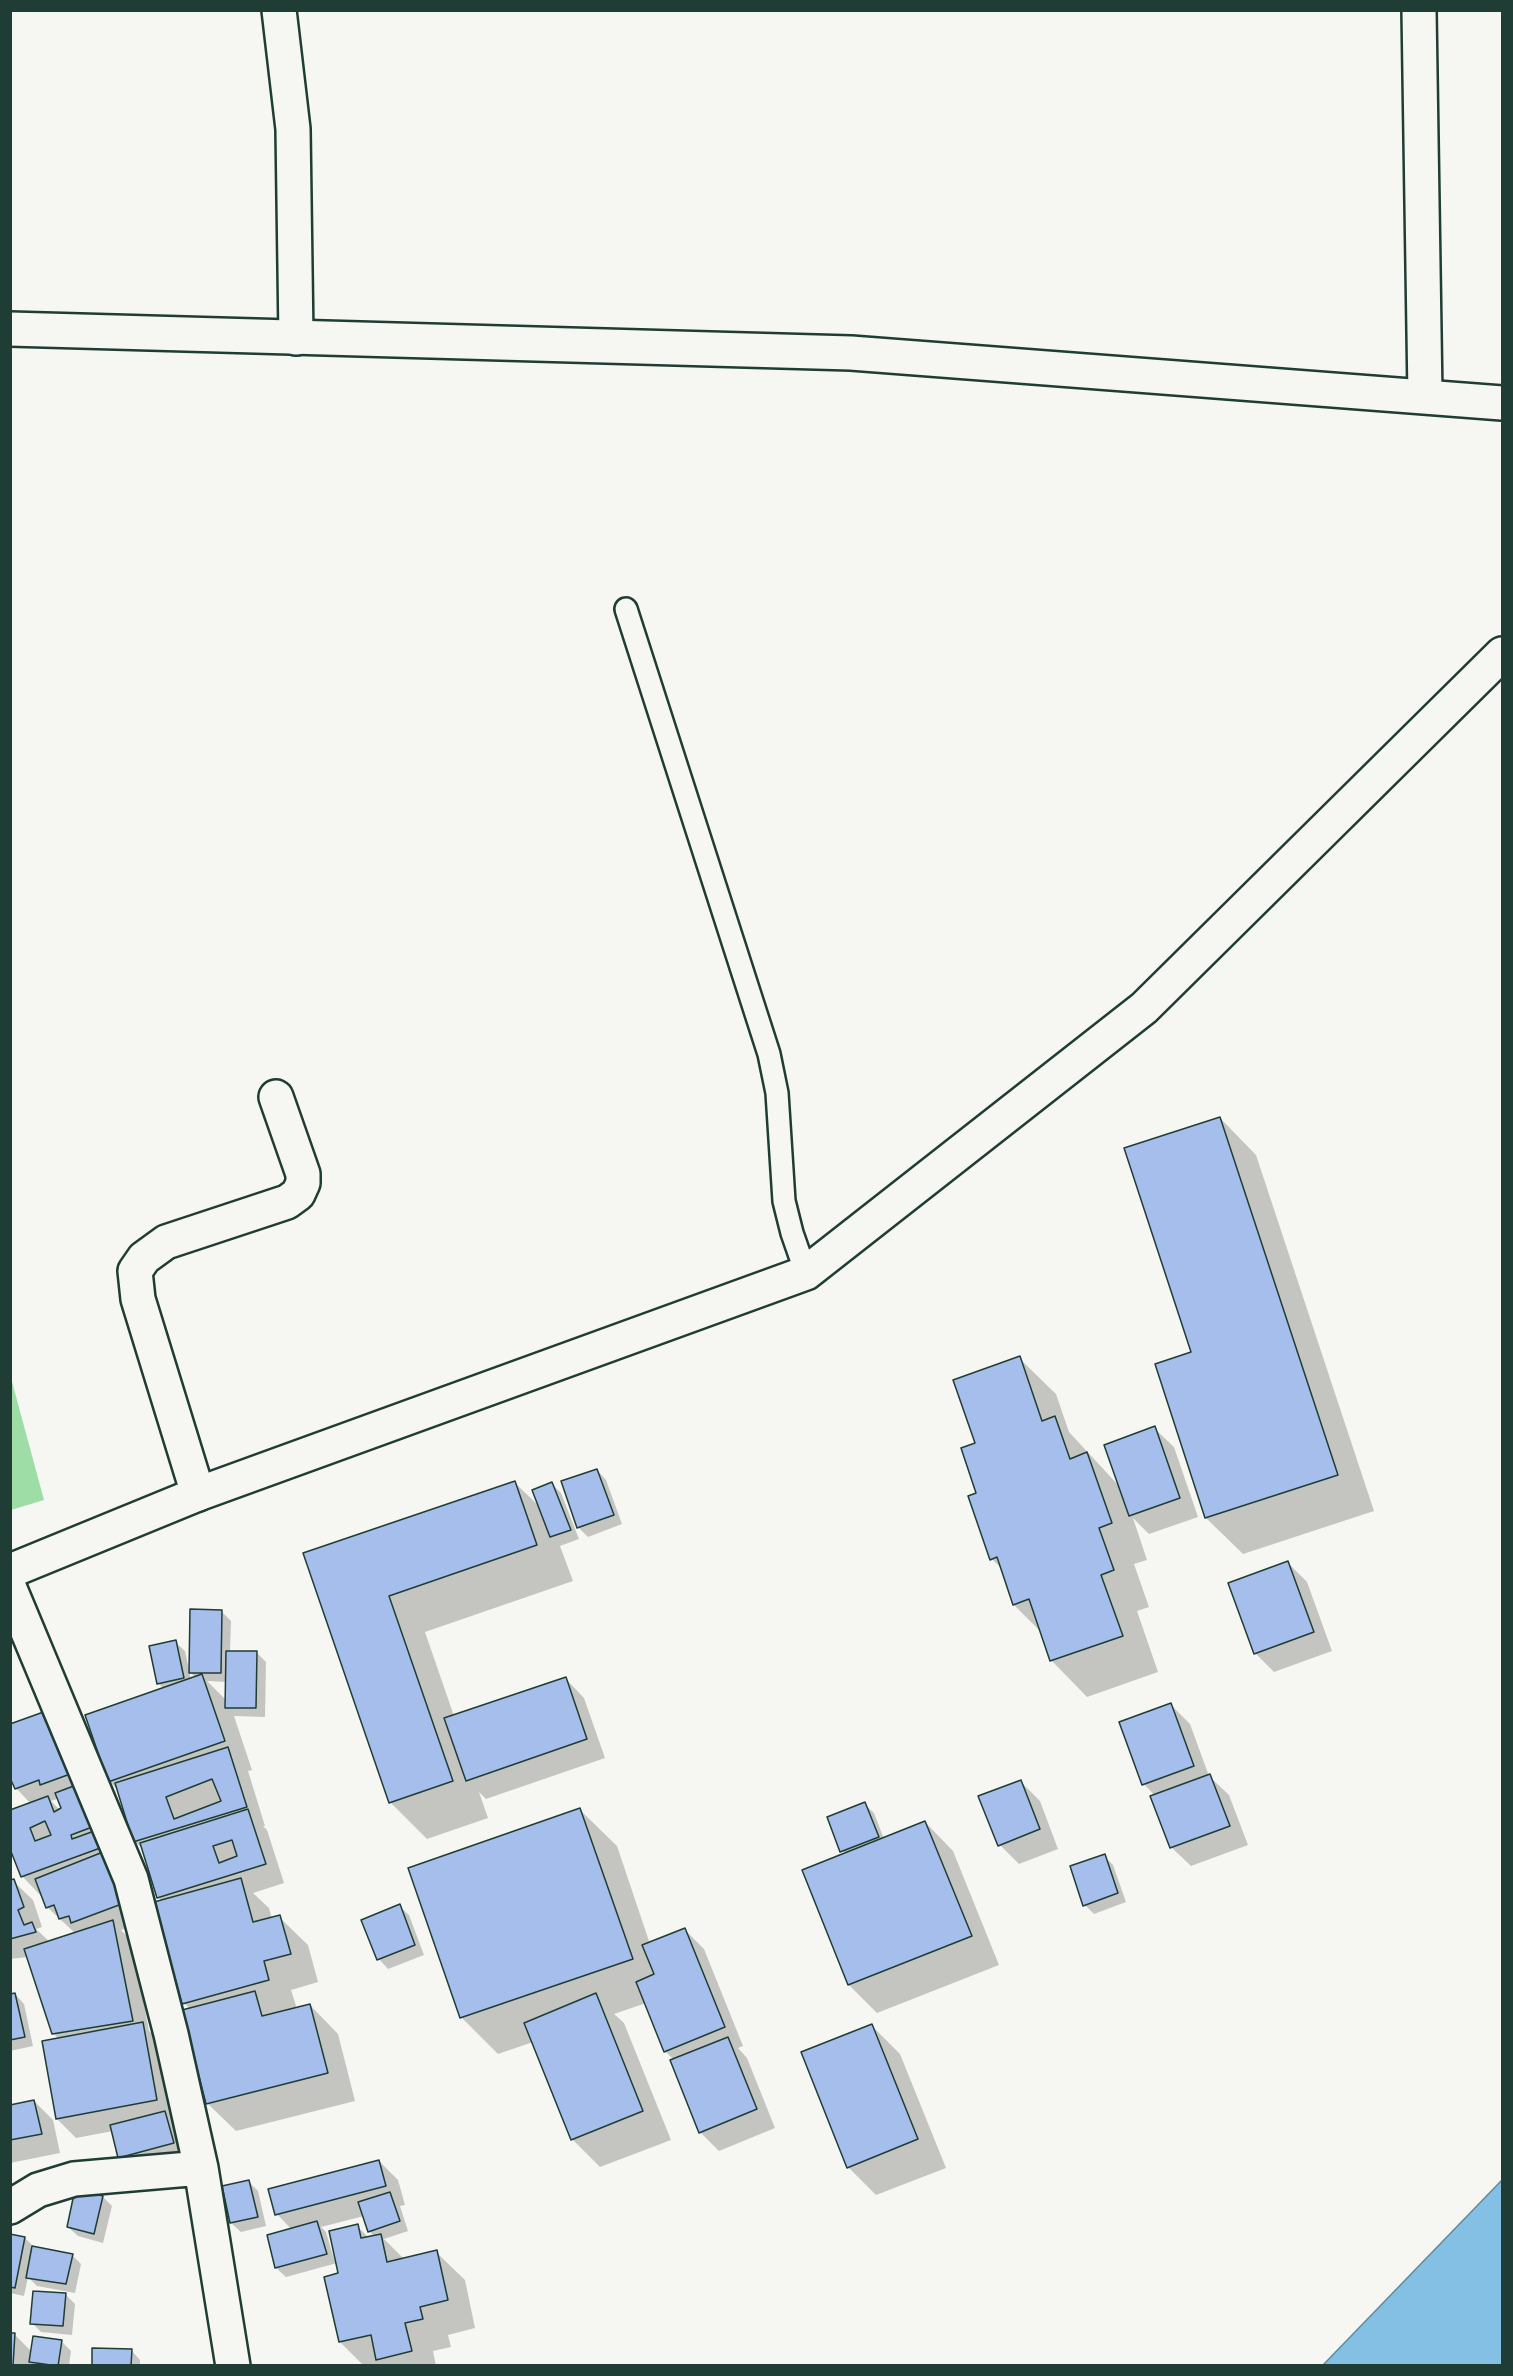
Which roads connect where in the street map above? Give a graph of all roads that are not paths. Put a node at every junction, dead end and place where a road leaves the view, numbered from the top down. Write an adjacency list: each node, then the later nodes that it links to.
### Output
1 (279, 10): 4 (street)
2 (1419, 10): 5 (street)
3 (10, 329): 4 (street)
4 (296, 338): 5 (street)
5 (1425, 396): 6 (street)
6 (1503, 403)
7 (626, 609): 10 (lane)
8 (1503, 654): 10 (street)
9 (276, 1097): 11 (street)
10 (806, 1273): 11 (street)
11 (198, 1494): 12 (street)
12 (10, 1571)
13 (10, 1589): 14 (street)
14 (201, 2168): 15 (street); 16 (street)
15 (10, 2207)
16 (233, 2366)

